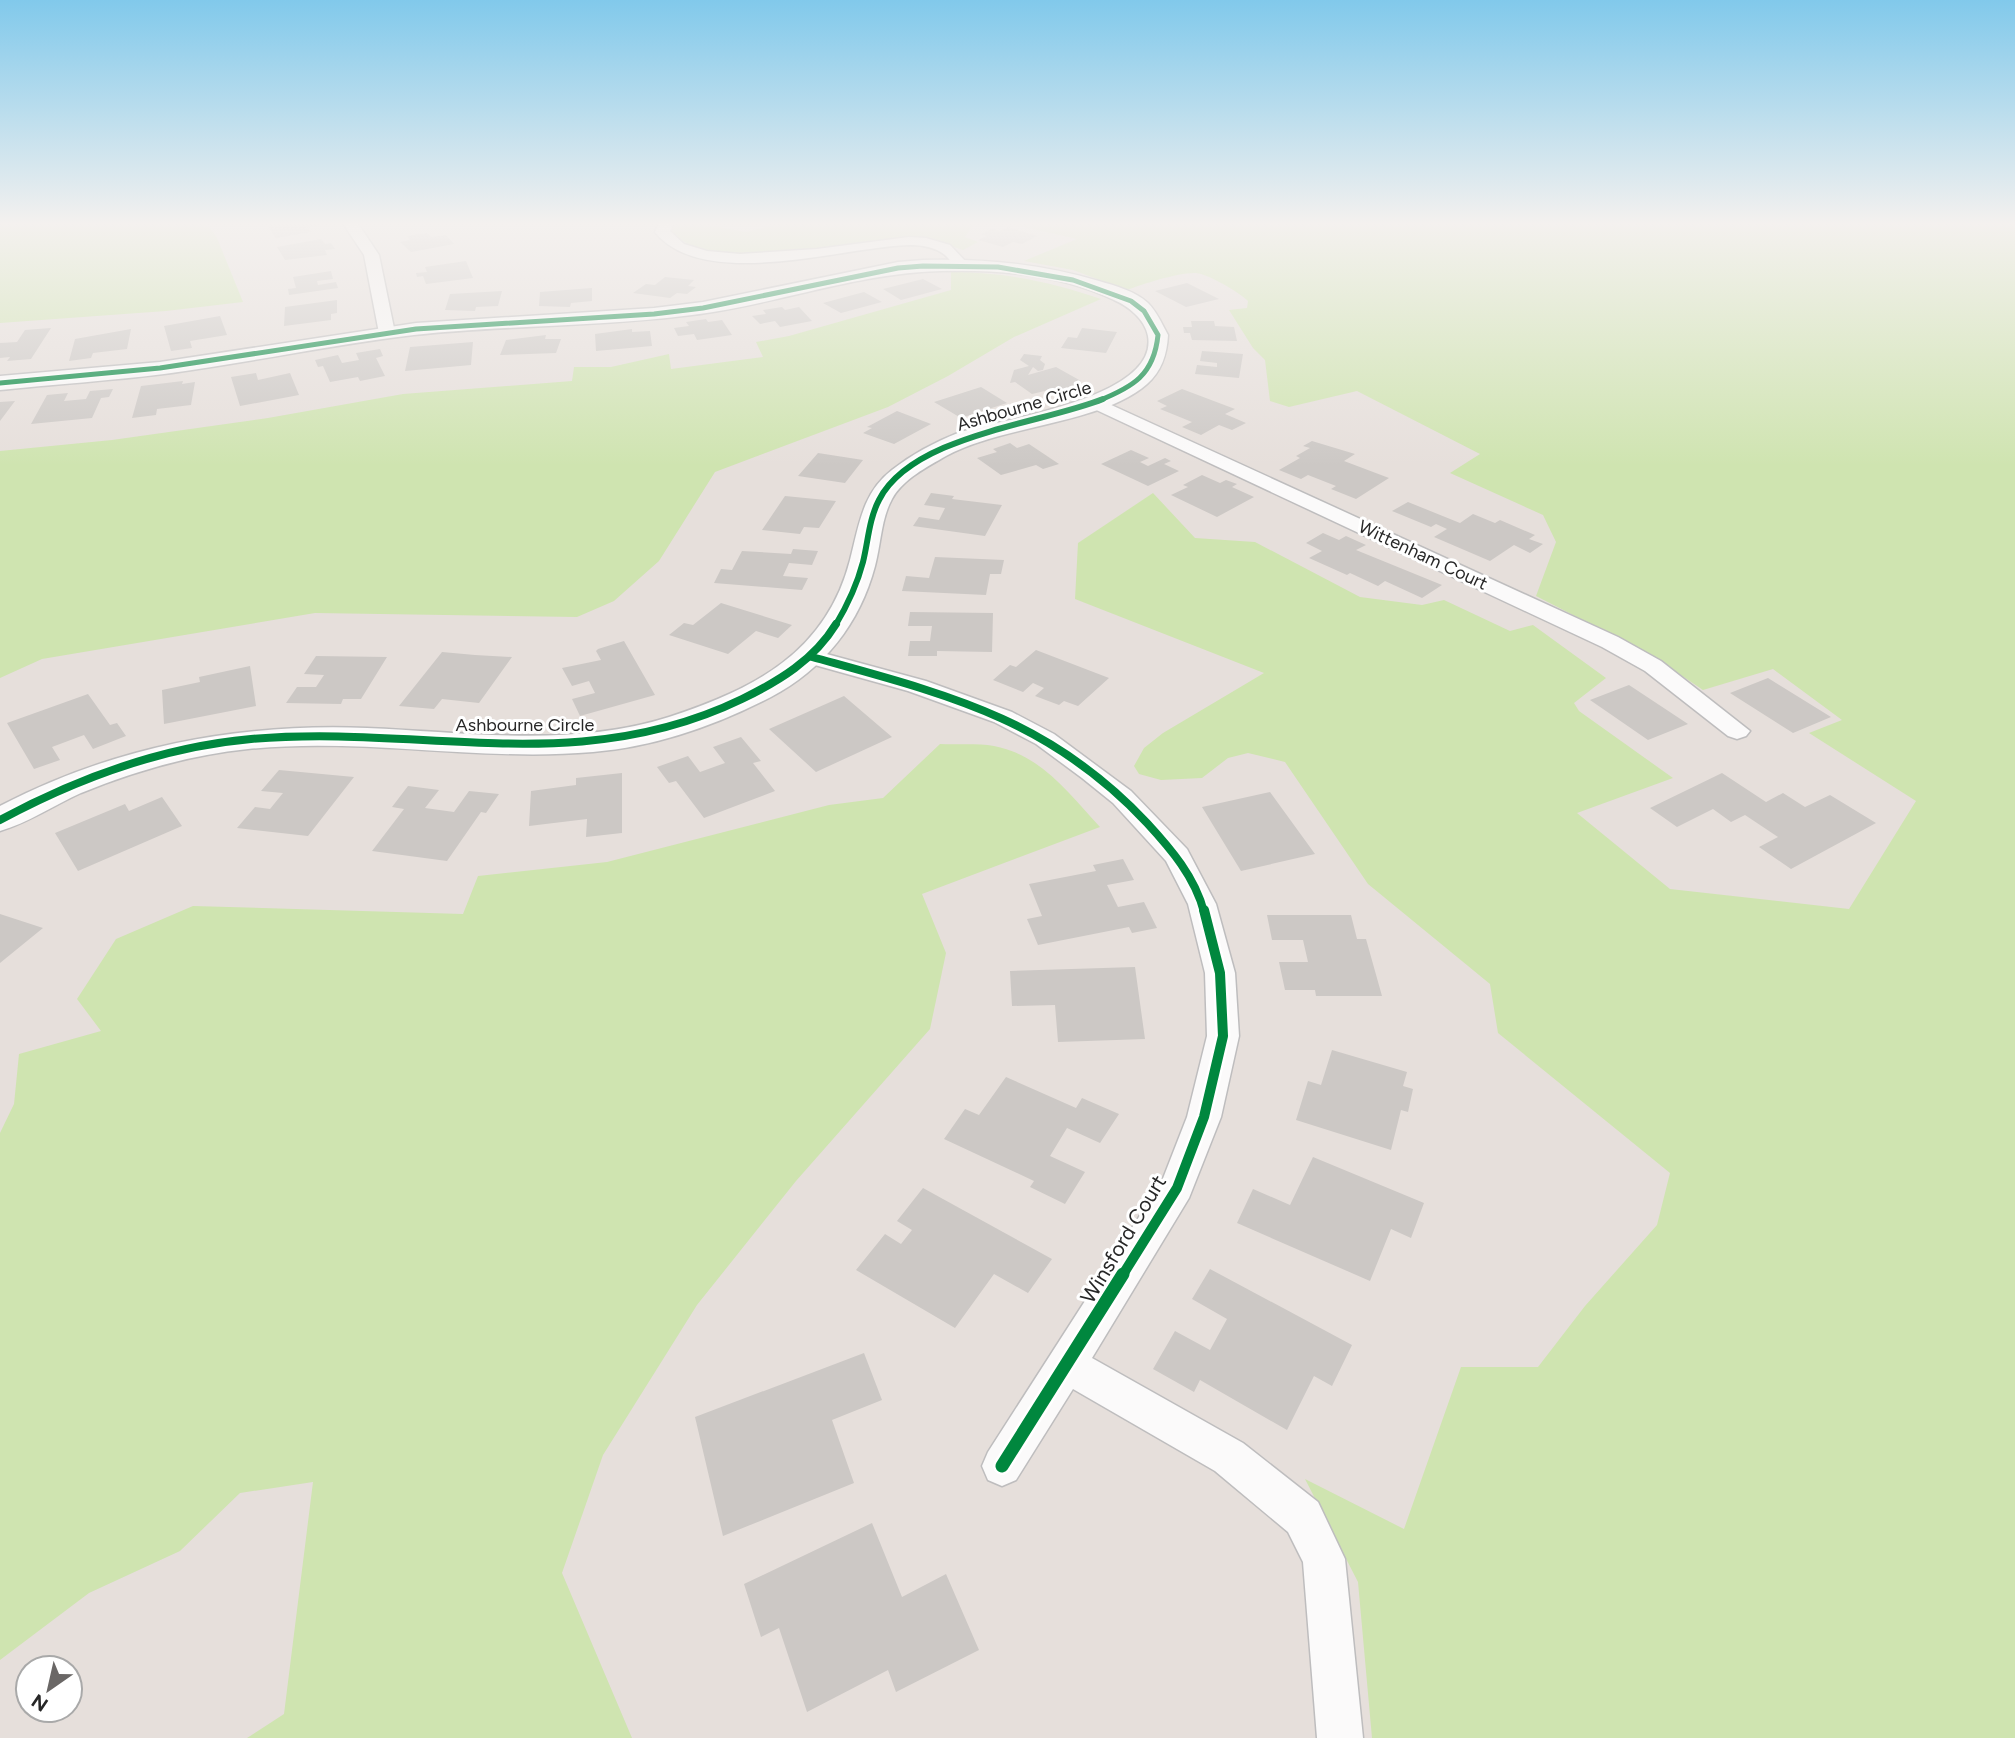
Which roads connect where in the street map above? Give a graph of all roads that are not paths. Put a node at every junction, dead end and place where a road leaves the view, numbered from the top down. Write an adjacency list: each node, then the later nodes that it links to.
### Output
1 (379, 303): 4 (street)
2 (731, 303): 4 (street, Ashbourne Circle)
3 (1134, 303): 6 (street, Ashbourne Circle)
4 (387, 333): 5 (street, Ashbourne Circle)
5 (0, 383)
6 (1096, 403): 7 (street, Ashbourne Circle); 8 (street, Wittenham Court)
7 (812, 657): 9 (street, Ashbourne Circle); 10 (street, Winsford Court)
8 (1737, 732)
9 (0, 820)
10 (1066, 1364): 11 (street, Winsford Court); 12 (street)
11 (1002, 1466)
12 (1340, 1738)

